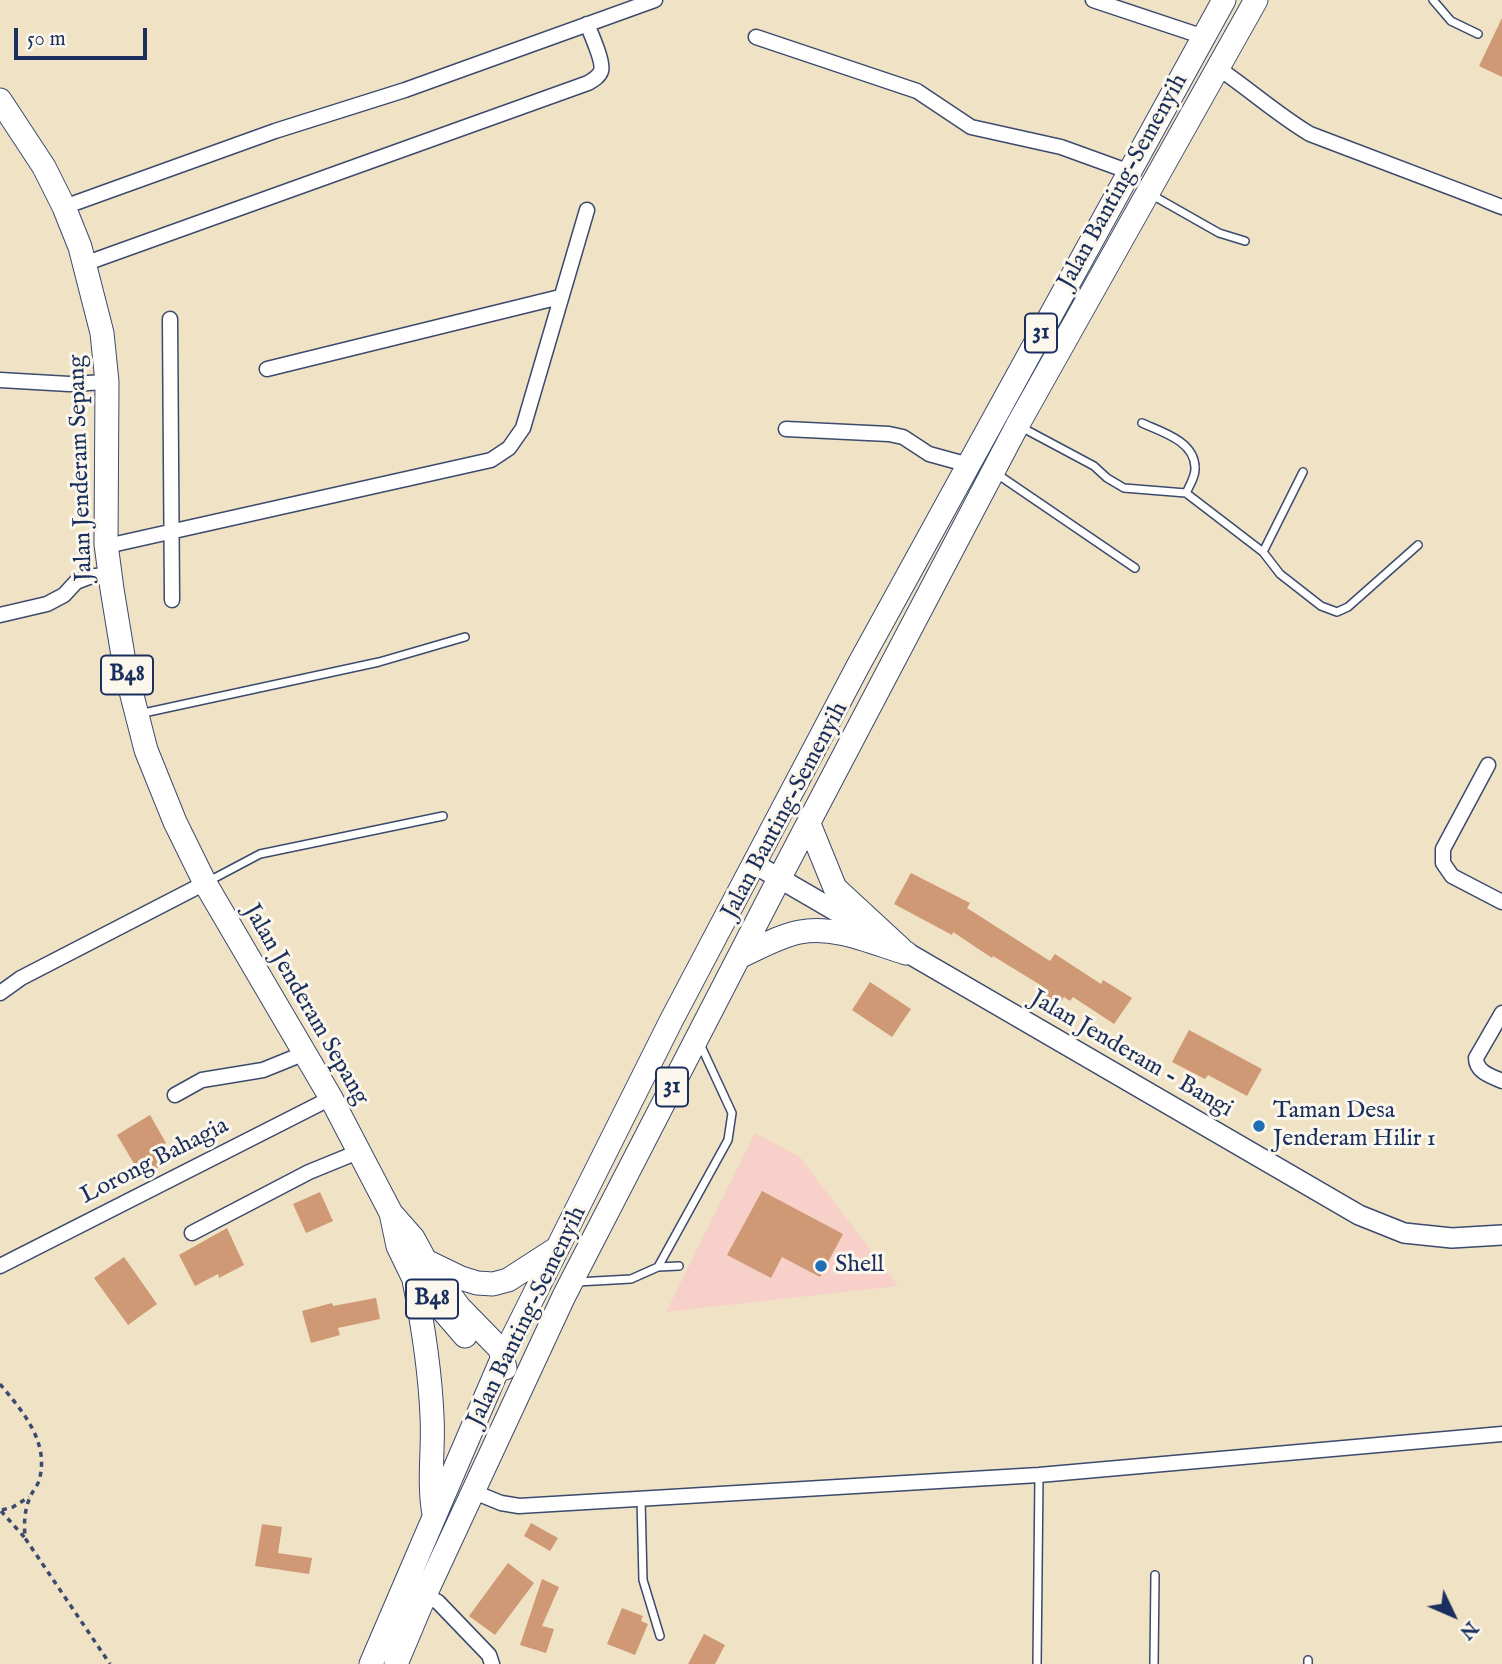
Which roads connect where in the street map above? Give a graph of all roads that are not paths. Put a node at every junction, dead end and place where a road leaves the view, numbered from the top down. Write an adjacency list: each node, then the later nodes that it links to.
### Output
1 (655, 0): 6 (street)
2 (1093, 0): 9 (street)
3 (1224, 0): 9 (main road, Jalan Banting-Semenyih / 31)
4 (1256, 0): 10 (main road, Jalan Banting-Semenyih / 31)
5 (1433, 0): 7 (lane)
6 (587, 24): 14 (street); 18 (street)
7 (1478, 34)
8 (756, 37): 12 (street)
9 (1204, 37): 12 (main road, Jalan Banting-Semenyih / 31)
10 (1218, 68): 13 (main road, Jalan Banting-Semenyih / 31); 15 (street)
11 (0, 100): 14 (main road, Jalan Jenderam Sepang / B48)
12 (1130, 172): 27 (main road, Jalan Banting-Semenyih / 31)
13 (1148, 193): 17 (lane); 25 (main road, Jalan Banting-Semenyih / 31)
14 (64, 207): 18 (main road, Jalan Jenderam Sepang / B48)
15 (1502, 207)
16 (587, 210): 19 (street)
17 (1245, 241)
18 (84, 264): 23 (main road, Jalan Jenderam Sepang / B48)
19 (560, 297): 21 (street); 31 (street)
20 (170, 318): 31 (street)
21 (267, 369)
22 (0, 380): 23 (street)
23 (107, 382): 33 (main road, Jalan Jenderam Sepang / B48)
24 (1142, 423): 30 (lane)
25 (1017, 426): 28 (main road, Jalan Banting-Semenyih / 31); 30 (lane)
26 (786, 429): 27 (street)
27 (969, 465): 44 (main road, Jalan Banting-Semenyih / 31)
28 (993, 471): 35 (lane); 43 (main road, Jalan Banting-Semenyih / 31)
29 (1303, 472): 34 (lane)
30 (1186, 493): 34 (lane)
31 (172, 531): 33 (street); 37 (street)
32 (1418, 545): 34 (lane)
33 (107, 546): 36 (main road, Jalan Jenderam Sepang / B48)
34 (1264, 552)
35 (1135, 568)
36 (110, 574): 38 (street); 40 (main road, Jalan Jenderam Sepang / B48)
37 (172, 600)
38 (0, 615)
39 (465, 637): 40 (lane)
40 (137, 714): 46 (main road, Jalan Jenderam Sepang / B48)
41 (1488, 765): 47 (street)
42 (443, 816): 46 (lane)
43 (809, 824): 45 (main road, Jalan Banting-Semenyih / 31); 48 (main road)
44 (753, 863): 45 (main road, Jalan Jenderam - Bangi); 60 (main road, Jalan Banting-Semenyih / 31)
45 (779, 879): 48 (main road, Jalan Jenderam - Bangi); 49 (main road, Jalan Banting-Semenyih / 31)
46 (205, 883): 50 (street); 53 (main road, Jalan Jenderam Sepang / B48)
47 (1502, 902)
48 (906, 953): 49 (main road); 59 (main road, Jalan Jenderam - Bangi)
49 (739, 957): 52 (main road, Jalan Banting-Semenyih / 31)
50 (0, 993)
51 (1502, 1013): 54 (street)
52 (697, 1038): 62 (lane); 65 (main road, Jalan Banting-Semenyih / 31)
53 (305, 1053): 55 (street); 56 (main road, Jalan Jenderam Sepang / B48)
54 (1502, 1082)
55 (175, 1095)
56 (331, 1098): 57 (main road, Jalan Jenderam Sepang / B48); 61 (street, Lorong Bahagia)
57 (358, 1152): 58 (street); 64 (main road, Jalan Jenderam Sepang / B48)
58 (192, 1233)
59 (1502, 1235)
60 (556, 1249): 64 (main road); 66 (main road, Jalan Banting-Semenyih / 31)
61 (0, 1266)
62 (658, 1266): 63 (lane); 65 (lane)
63 (679, 1266)
64 (419, 1268): 66 (main road, B48); 72 (main road)
65 (568, 1289): 66 (main road); 67 (main road, Jalan Banting-Semenyih / 31)
66 (502, 1359): 67 (main road); 72 (main road, Jalan Banting-Semenyih / 31)
67 (511, 1413): 70 (main road, Jalan Banting-Semenyih / 31)
68 (1502, 1434): 69 (street)
69 (1039, 1475): 71 (street); 79 (lane)
70 (474, 1492): 71 (street); 74 (main road, Jalan Banting-Semenyih / 31)
71 (641, 1498): 75 (lane)
72 (434, 1517): 76 (main road, Jalan Banting-Semenyih / 31)
73 (1155, 1575): 80 (lane)
74 (425, 1595): 77 (main road, Jalan Banting-Semenyih / 31); 78 (street)
75 (660, 1636)
76 (371, 1664)
77 (396, 1664)
78 (492, 1664)
79 (1037, 1664)
80 (1154, 1664)

